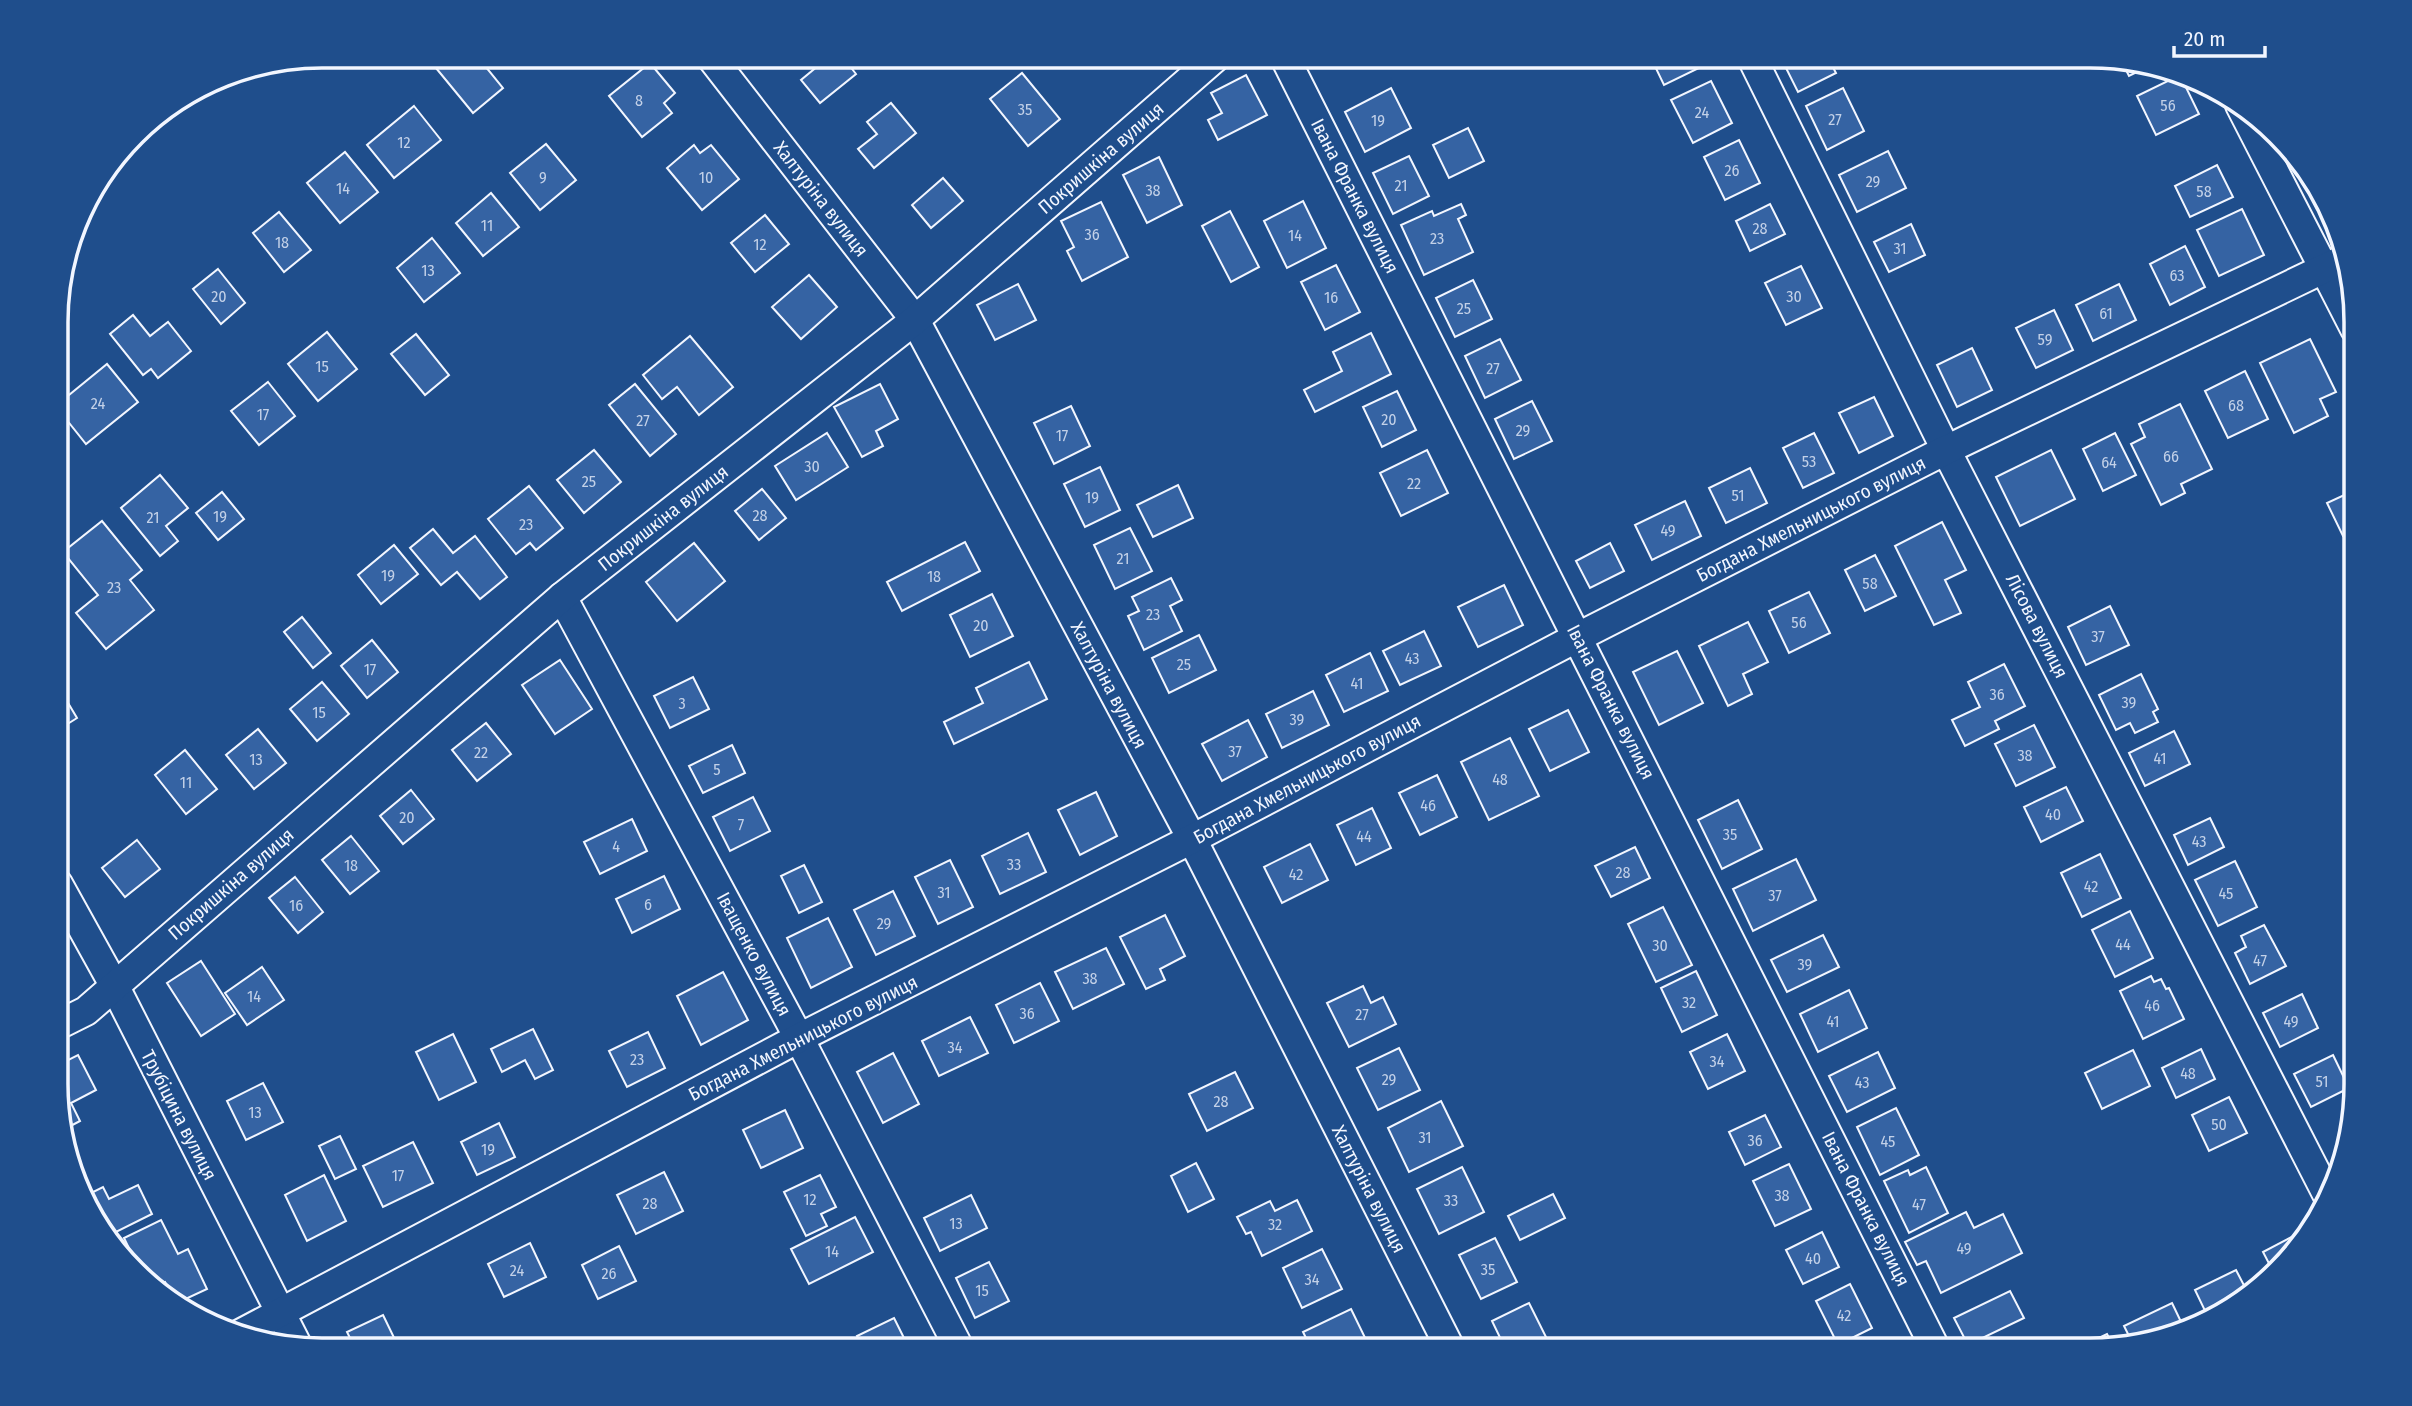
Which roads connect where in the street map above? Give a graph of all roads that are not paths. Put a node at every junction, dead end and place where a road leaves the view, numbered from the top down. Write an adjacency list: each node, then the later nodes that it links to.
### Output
1 (719, 68): 8 (street, Халтуріна вулиця)
2 (1203, 68): 8 (street, Покришкіна вулиця)
3 (1290, 68): 11 (street, Івана Франка вулиця)
4 (1757, 68): 9 (street, Лісова вулиця)
5 (2254, 128): 6 (street)
6 (2333, 265): 7 (street); 9 (street, Богдана Хмельницького вулиця)
7 (2342, 292)
8 (915, 320): 10 (street, Покришкіна вулиця); 12 (street, Халтуріна вулиця)
9 (1947, 450): 11 (street, Богдана Хмельницького вулиця); 17 (street, Лісова вулиця)
10 (562, 597): 14 (street, Покришкіна вулиця); 16 (street, Іващенко вулиця)
11 (1578, 636): 12 (street, Богдана Хмельницького вулиця); 23 (street, Івана Франка вулиця)
12 (1192, 839): 16 (street, Богдана Хмельницького вулиця); 22 (street, Халтуріна вулиця)
13 (68, 902): 14 (street, Трубіцина вулиця)
14 (114, 985): 15 (street, Покришкіна вулиця); 18 (street, Трубіцина вулиця)
15 (68, 1020)
16 (799, 1038): 18 (street, Богдана Хмельницького вулиця); 21 (street, Іващенко вулиця)
17 (2322, 1185)
18 (281, 1314): 19 (street, Богдана Хмельницького вулиця); 20 (street, Трубіцина вулиця)
19 (253, 1328)
20 (292, 1336)
21 (954, 1338)
22 (1445, 1338)
23 (1930, 1338)

